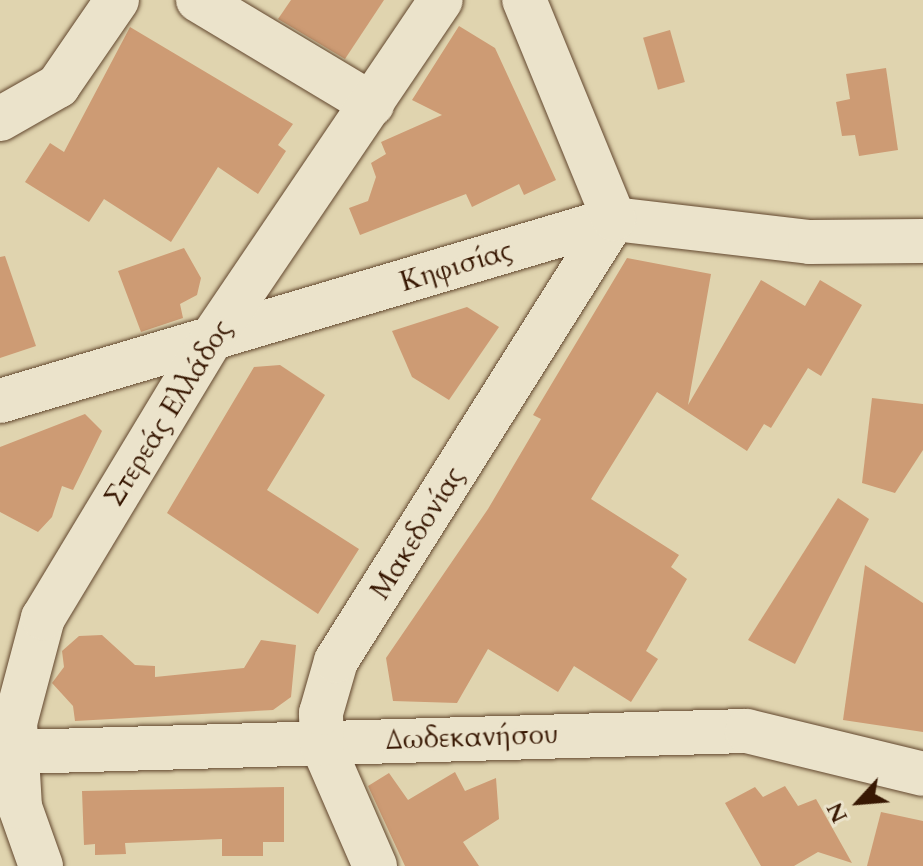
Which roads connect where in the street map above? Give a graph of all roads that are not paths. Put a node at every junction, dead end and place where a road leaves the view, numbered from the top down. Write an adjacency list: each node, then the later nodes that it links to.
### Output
1 (117, 0): 6 (street)
2 (198, 0): 5 (street)
3 (441, 0): 5 (street, Στερεάς Ελλάδος)
4 (524, 0): 7 (street)
5 (372, 104): 9 (street, Στερεάς Ελλάδος)
6 (0, 119)
7 (614, 219): 8 (street, Κηφισίας); 9 (street, Κηφισίας); 11 (street, Μακεδονίας)
8 (923, 241)
9 (212, 338): 10 (street, Κηφισίας); 12 (street, Στερεάς Ελλάδος)
10 (0, 401)
11 (322, 744): 12 (street, Δωδεκανήσου); 13 (street, Δωδεκανήσου); 15 (street, Μακεδονίας)
12 (17, 752): 14 (street, Στερεάς Ελλάδος)
13 (923, 774)
14 (41, 866)
15 (375, 866)

